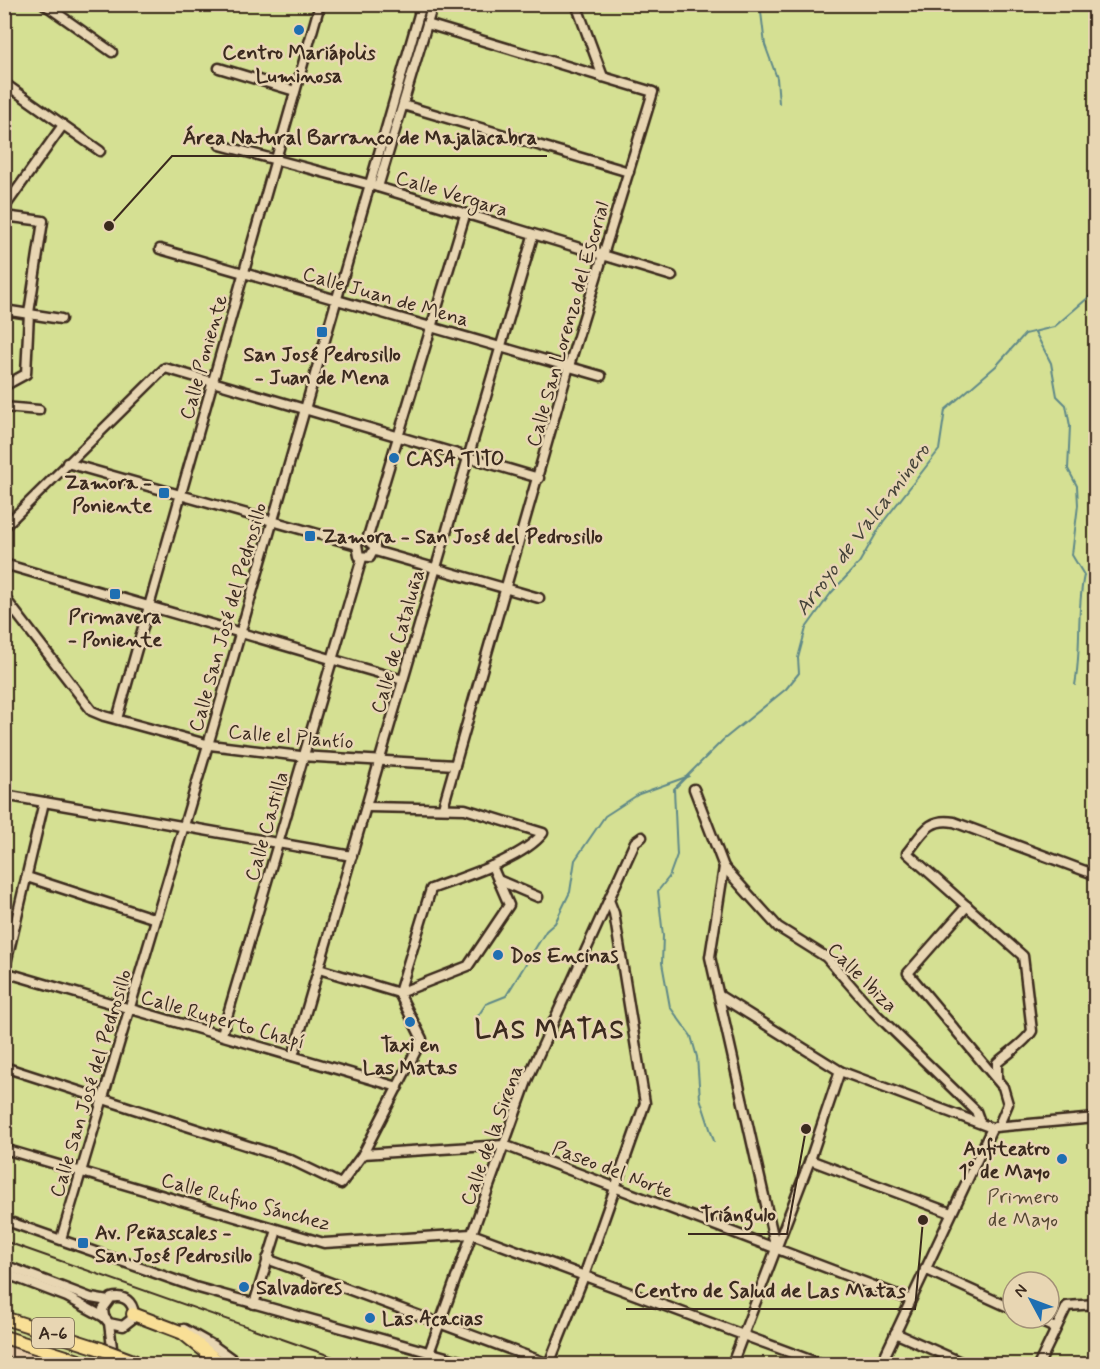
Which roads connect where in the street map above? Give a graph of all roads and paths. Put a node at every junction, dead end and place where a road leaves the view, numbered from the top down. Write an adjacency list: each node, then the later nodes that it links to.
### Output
1 (44, 4): 7 (street)
2 (320, 4): 11 (street, Calle Poniente)
3 (422, 4): 18 (street, Calle San José del Pedrosillo)
4 (433, 4): 6 (street, Calle San José del Pedrosillo)
5 (576, 4): 9 (street)
6 (427, 24): 9 (street); 12 (street, Calle San José del Pedrosillo)
7 (112, 52)
8 (219, 68): 11 (street)
9 (603, 77): 17 (street, Calle San Lorenzo del Escorial)
10 (4, 83): 13 (street)
11 (295, 91): 16 (street, Calle Poniente)
12 (403, 105): 17 (street); 18 (street, Calle San José del Pedrosillo)
13 (63, 125): 15 (street); 19 (street)
14 (220, 146): 16 (street, Calle Vergara)
15 (100, 151)
16 (276, 161): 18 (street, Calle Vergara); 25 (street, Calle Poniente)
17 (629, 172): 24 (street, Calle San Lorenzo del Escorial)
18 (374, 186): 20 (street, Calle Vergara); 27 (street, Calle San José del Pedrosillo)
19 (4, 208)
20 (465, 215): 22 (street, Calle Vergara); 31 (street)
21 (4, 216): 29 (street)
22 (533, 236): 24 (street, Calle Vergara); 32 (street, Calle de Cataluña)
23 (160, 249): 25 (street, Calle Juan de Mena)
24 (603, 255): 26 (street, Calle Vergara); 33 (street, Calle San Lorenzo del Escorial)
25 (244, 272): 27 (street, Calle Juan de Mena); 35 (street, Calle Poniente)
26 (672, 276)
27 (337, 298): 31 (street, Calle Juan de Mena); 39 (street, Calle San José del Pedrosillo)
28 (4, 310): 29 (street)
29 (29, 314): 30 (street); 36 (street)
30 (61, 319)
31 (432, 326): 32 (street, Calle Juan de Mena); 40 (street)
32 (500, 346): 33 (street, Calle Juan de Mena); 41 (street, Calle de Cataluña)
33 (569, 366): 34 (street, Calle Juan de Mena); 43 (street, Calle San Lorenzo del Escorial)
34 (602, 376)
35 (213, 382): 39 (street); 42 (street); 44 (street, Calle Poniente)
36 (4, 386)
37 (4, 406): 38 (street)
38 (39, 410)
39 (304, 410): 40 (street); 45 (street, Calle San José del Pedrosillo)
40 (399, 437): 41 (street); 47 (street)
41 (469, 458): 43 (street); 52 (street, Calle de Cataluña)
42 (67, 463): 44 (street); 46 (street)
43 (539, 478): 53 (street, Calle San Lorenzo del Escorial)
44 (180, 495): 45 (street); 56 (street, Calle Poniente)
45 (272, 520): 48 (street); 57 (street, Calle San José del Pedrosillo)
46 (4, 527)
47 (367, 540): 48 (street); 49 (street)
48 (357, 545): 50 (street)
49 (375, 551): 50 (street); 52 (street)
50 (362, 558): 58 (street, Calle Castilla)
51 (4, 564): 56 (street)
52 (436, 569): 53 (street); 59 (street, Calle de Cataluña)
53 (507, 589): 55 (street); 64 (street, Calle San Lorenzo del Escorial)
54 (4, 597): 60 (street, Calle el Plantío)
55 (539, 598)
56 (149, 606): 57 (street); 60 (street, Calle Poniente)
57 (240, 632): 58 (street); 61 (street, Calle San José del Pedrosillo)
58 (333, 659): 59 (street); 62 (street, Calle Castilla)
59 (404, 680): 63 (street, Calle de Cataluña)
60 (117, 719): 61 (street, Calle el Plantío)
61 (208, 745): 62 (street, Calle el Plantío); 70 (street, Calle San José del Pedrosillo)
62 (303, 756): 63 (street, Calle el Plantío); 72 (street, Calle Castilla)
63 (380, 760): 64 (street, Calle el Plantío); 68 (street, Calle de Cataluña)
64 (455, 765): 69 (street, Calle San Lorenzo del Escorial)
65 (694, 789): 75 (street, Calle Ibiza)
66 (4, 795): 67 (street)
67 (44, 801): 70 (street); 77 (street)
68 (368, 807): 69 (street); 73 (street, Calle de Cataluña)
69 (443, 807): 74 (street)
70 (184, 826): 72 (street); 82 (street, Calle San José del Pedrosillo)
71 (642, 837): 80 (street, Calle de la Sirena)
72 (279, 843): 73 (street); 88 (street, Calle Castilla)
73 (352, 856): 83 (street, Calle de Cataluña)
74 (492, 866): 78 (street); 85 (street)
75 (724, 867): 86 (street); 96 (street, Calle Ibiza)
76 (1095, 875): 81 (street)
77 (27, 877): 82 (street); 84 (street)
78 (498, 880): 79 (street); 85 (street)
79 (538, 897)
80 (609, 900): 98 (street, Calle de la Sirena); 103 (street)
81 (967, 906): 92 (street); 92 (street)
82 (156, 919): 87 (street, Calle San José del Pedrosillo)
83 (319, 969): 85 (street); 89 (street, Calle de Cataluña)
84 (4, 972): 87 (street, Calle Ruperto Chapí)
85 (399, 993): 93 (street)
86 (720, 996): 91 (street); 109 (street)
87 (129, 1009): 88 (street, Calle Ruperto Chapí); 94 (street, Calle San José del Pedrosillo)
88 (222, 1034): 89 (street, Calle Ruperto Chapí)
89 (293, 1056): 93 (street, Calle Ruperto Chapí)
90 (4, 1067): 94 (street)
91 (840, 1071): 96 (street); 101 (street)
92 (997, 1079): 97 (street)
93 (398, 1087): 100 (street)
94 (104, 1098): 100 (street); 102 (street, Calle San José del Pedrosillo)
95 (1095, 1118): 97 (street)
96 (980, 1122): 97 (street)
97 (996, 1126): 104 (street)
98 (504, 1145): 100 (street, Paseo del Norte); 103 (street, Paseo del Norte); 107 (street, Calle de la Sirena)
99 (4, 1149): 102 (street, Calle Rufino Sánchez)
100 (363, 1154)
101 (810, 1160): 104 (street); 109 (street)
102 (81, 1172): 106 (street, Calle Rufino Sánchez); 108 (street, Calle San José del Pedrosillo)
103 (616, 1187): 109 (street, Paseo del Norte); 114 (street)
104 (951, 1213): 112 (street)
105 (4, 1220): 108 (street)
106 (277, 1230): 107 (street, Calle Rufino Sánchez); 110 (street)
107 (472, 1234): 114 (street, Calle Rufino Sánchez); 124 (street, Calle de la Sirena)
108 (61, 1239): 117 (street)
109 (776, 1249): 115 (street, Paseo del Norte); 128 (street)
110 (267, 1259): 117 (street); 124 (street)
111 (4, 1265): 116 (street)
112 (925, 1269): 115 (street); 118 (street)
113 (4, 1273): 123 (street)
114 (584, 1276): 128 (street, Calle Rufino Sánchez); 138 (street)
115 (910, 1300): 127 (street)
116 (108, 1301): 120 (street); 123 (street)
117 (254, 1304): 131 (street)
118 (1001, 1304)
119 (1095, 1304): 121 (street)
120 (133, 1311): 125 (street); 135 (highway); 136 (street)
121 (1061, 1317)
122 (4, 1318): 130 (highway, A-6)
123 (107, 1320): 125 (street); 130 (street)
124 (440, 1324): 131 (street, Calle de la Sirena); 138 (street)
125 (118, 1327): 130 (street)
126 (1054, 1330): 143 (street)
127 (895, 1333): 141 (street); 142 (street)
128 (743, 1336): 139 (street); 140 (street, Calle Rufino Sánchez)
129 (4, 1337): 133 (highway, A-6)
130 (107, 1346): 132 (highway, A-6, bridge); 134 (street)
131 (429, 1353): 137 (street)
132 (139, 1363)
133 (88, 1365)
134 (114, 1365)
135 (221, 1365)
136 (239, 1365)
137 (471, 1365)
138 (549, 1365)
139 (732, 1365)
140 (821, 1365)
141 (880, 1365)
142 (965, 1365)
143 (1039, 1365)

